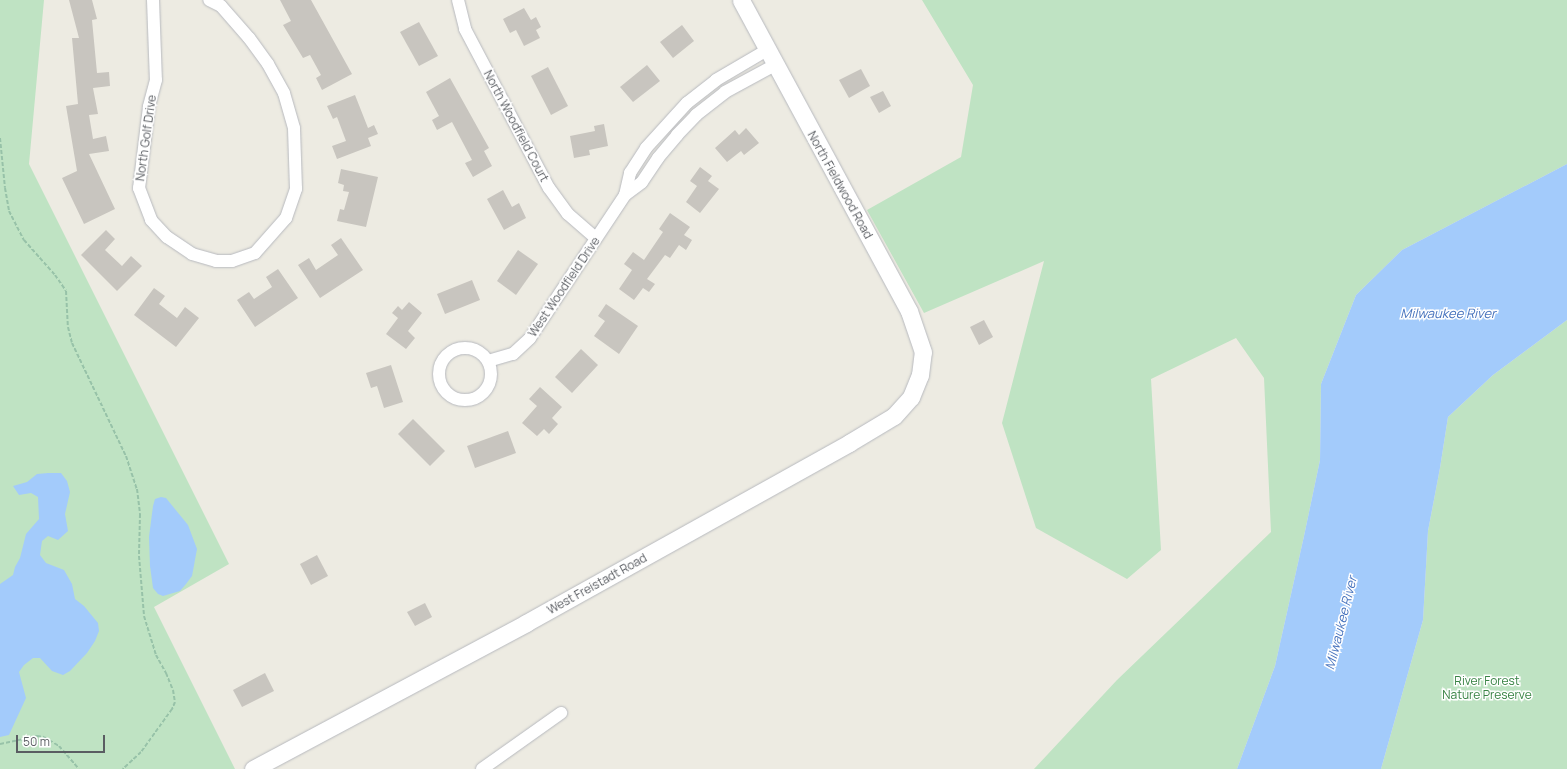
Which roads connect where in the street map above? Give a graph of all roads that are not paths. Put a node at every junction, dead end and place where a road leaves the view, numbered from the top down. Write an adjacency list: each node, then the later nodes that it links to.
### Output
1 (153, 0): 2 (street, North Golf Drive)
2 (209, 0)
3 (458, 0): 12 (street, North Woodfield Court)
4 (741, 0): 5 (street, North Fieldwood Road)
5 (767, 50): 6 (street, North Fieldwood Road); 7 (street, West Woodfield Drive)
6 (775, 65): 8 (street, West Woodfield Drive); 14 (street, North Fieldwood Road)
7 (716, 80): 8 (street); 9 (street, West Woodfield Drive)
8 (725, 92): 10 (street, West Woodfield Drive)
9 (665, 126): 10 (street); 11 (street, West Woodfield Drive)
10 (677, 135): 11 (street, West Woodfield Drive)
11 (625, 196): 12 (street, West Woodfield Drive)
12 (596, 238): 13 (street, West Woodfield Drive)
13 (488, 360): 13 (street)
14 (920, 375): 16 (street, West Freistadt Road)
15 (562, 713): 17 (street)
16 (253, 769)
17 (482, 769)

